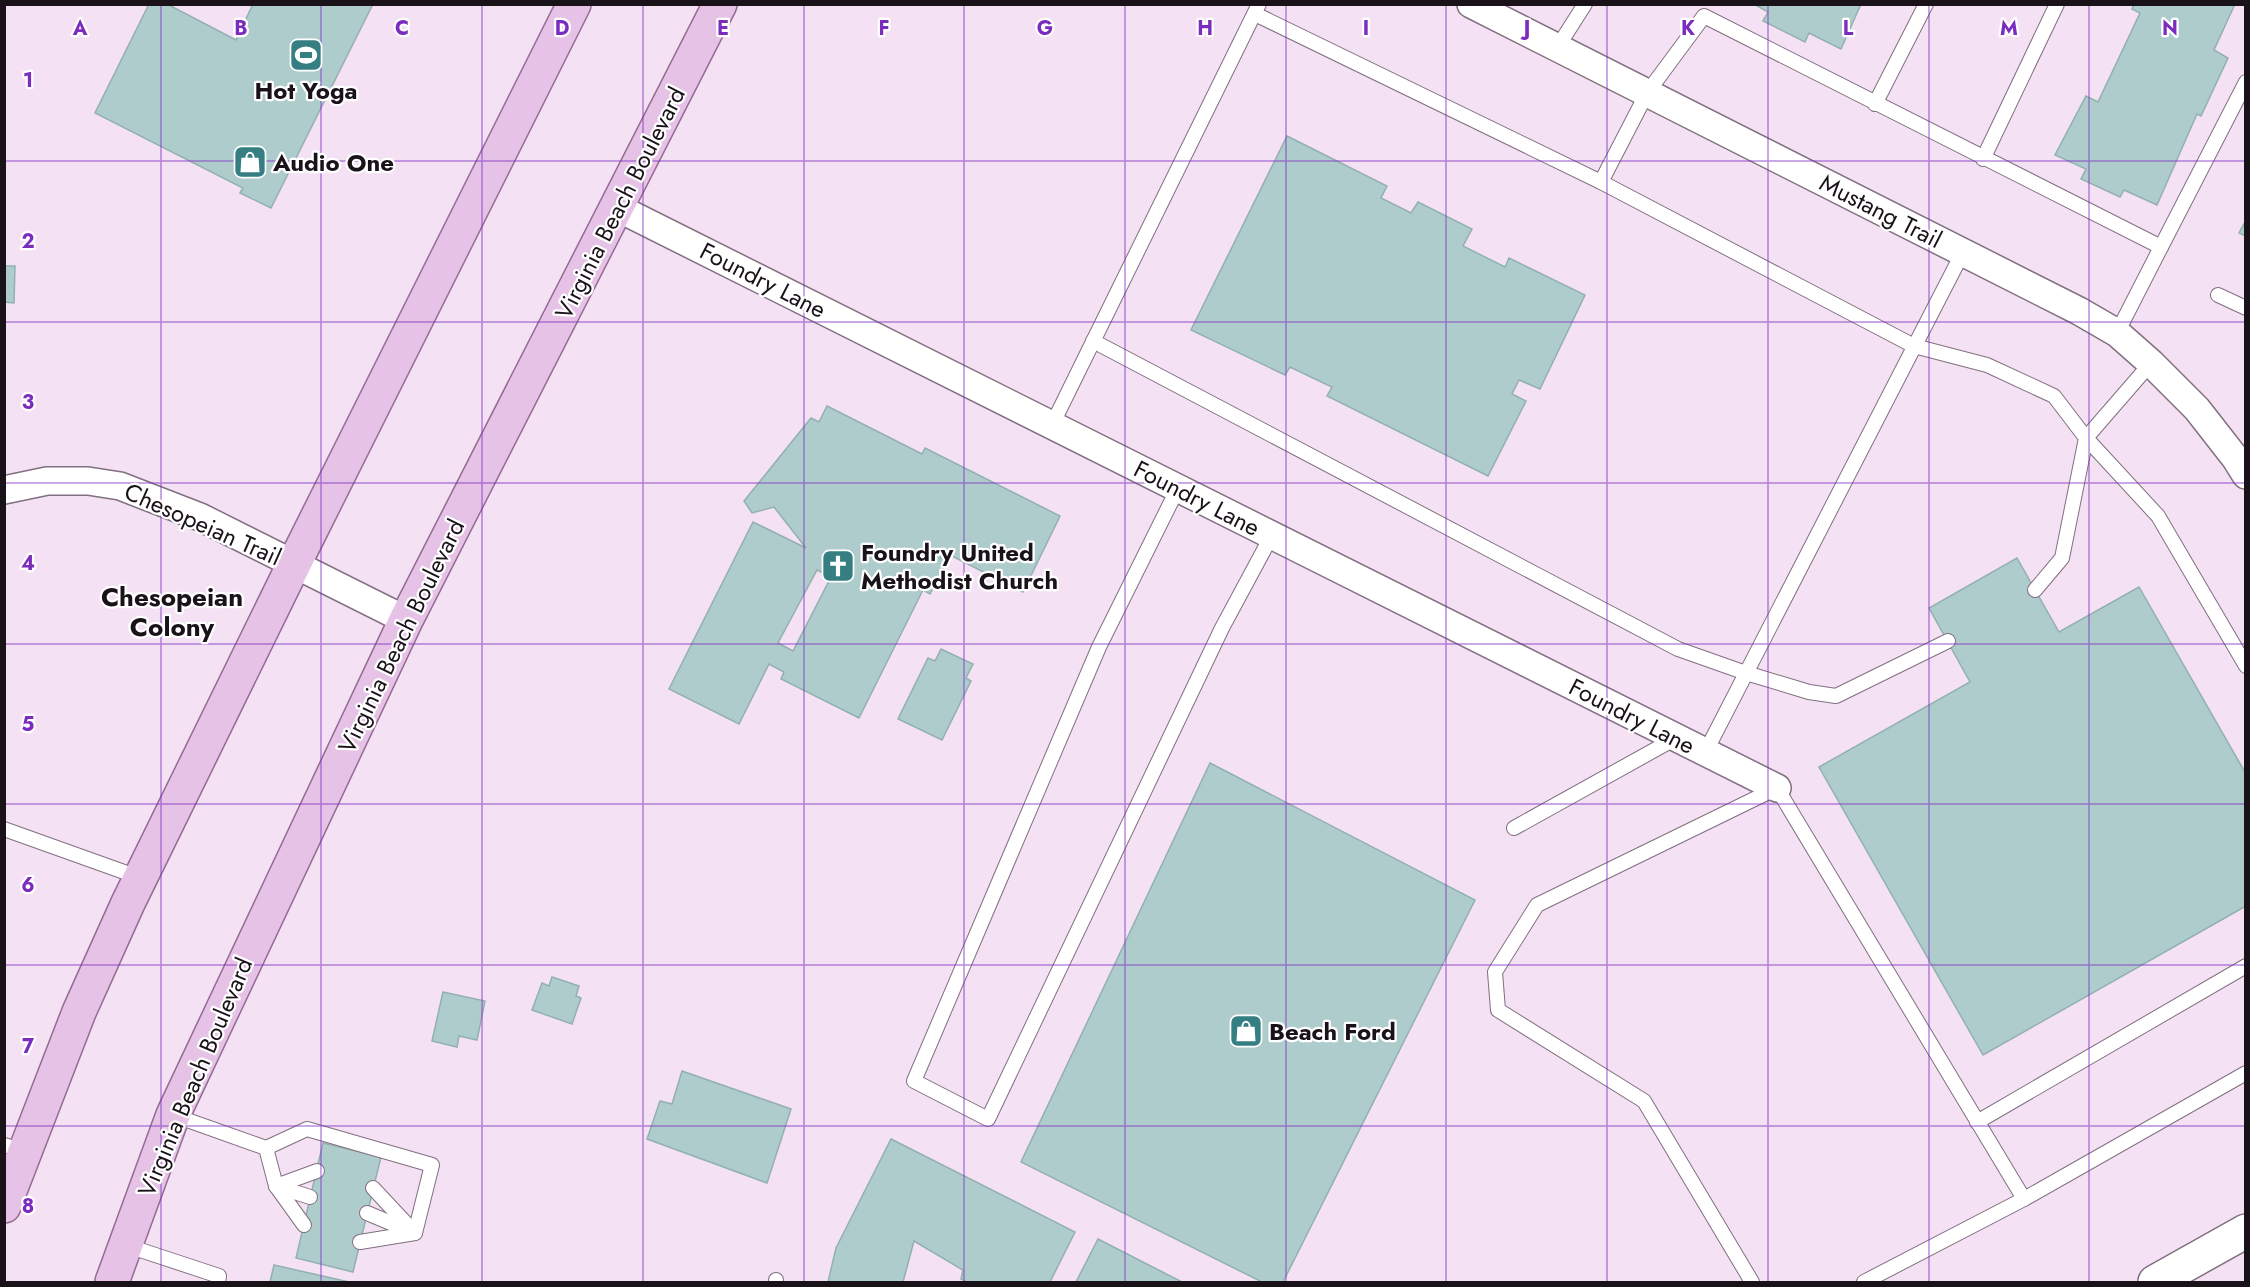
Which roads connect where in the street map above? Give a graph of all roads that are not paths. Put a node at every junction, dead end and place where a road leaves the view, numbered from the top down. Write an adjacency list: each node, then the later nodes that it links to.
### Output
1 (574, 4): 30 (main road)
2 (720, 4): 15 (main road, Virginia Beach Boulevard)
3 (1471, 4): 9 (street, Mustang Trail)
4 (1585, 4): 9 (lane)
5 (1926, 4): 12 (lane)
6 (2057, 4): 13 (lane)
7 (1257, 9): 14 (lane); 21 (lane)
8 (1707, 10): 11 (lane); 12 (lane)
9 (1557, 48): 11 (street, Mustang Trail)
10 (2246, 82): 16 (lane)
11 (1647, 93): 14 (lane); 17 (street, Mustang Trail)
12 (1875, 104): 13 (lane)
13 (1983, 159): 16 (lane)
14 (1601, 182): 22 (lane)
15 (618, 208): 24 (street, Foundry Lane); 32 (main road, Virginia Beach Boulevard)
16 (2161, 247): 20 (lane)
17 (1963, 252): 20 (street, Mustang Trail); 22 (lane)
18 (2218, 295): 19 (lane)
19 (2246, 308)
20 (2117, 333): 23 (street, Mustang Trail)
21 (1093, 341): 24 (lane); 35 (lane)
22 (1914, 346): 25 (lane); 35 (lane)
23 (2151, 363): 25 (lane); 26 (street, Mustang Trail)
24 (1052, 425): 27 (street, Foundry Lane)
25 (2086, 438): 31 (lane); 34 (lane)
26 (2246, 475)
27 (1178, 488): 29 (street, Foundry Lane); 29 (lane)
28 (4, 490): 30 (street, Chesopeian Trail)
29 (1272, 535): 36 (street, Foundry Lane)
30 (294, 564): 32 (street, Chesopeian Trail); 41 (main road)
31 (2035, 590)
32 (406, 620): 44 (main road, Virginia Beach Boulevard)
33 (1947, 641): 35 (lane)
34 (2246, 666)
35 (1746, 673): 37 (lane)
36 (1676, 738): 37 (street, Foundry Lane); 39 (lane)
37 (1706, 753): 38 (street, Foundry Lane)
38 (1777, 788): 45 (lane); 62 (lane)
39 (1514, 828)
40 (4, 829): 41 (lane)
41 (141, 878): 46 (main road)
42 (2246, 966): 45 (lane)
43 (2246, 1073): 52 (lane)
44 (173, 1115): 47 (lane); 59 (main road, Virginia Beach Boulevard)
45 (1977, 1122): 52 (lane)
46 (15, 1148): 53 (main road)
47 (266, 1148): 49 (lane); 57 (lane)
48 (317, 1171): 49 (lane)
49 (276, 1186): 51 (lane); 55 (lane)
50 (373, 1188): 57 (lane)
51 (310, 1197)
52 (2024, 1199): 63 (lane)
53 (4, 1206)
54 (367, 1213): 57 (lane)
55 (304, 1225)
56 (2246, 1231): 64 (street)
57 (415, 1233): 58 (lane)
58 (360, 1242)
59 (125, 1245): 60 (main road, Virginia Beach Boulevard); 61 (lane)
60 (112, 1282)
61 (218, 1282)
62 (1752, 1282)
63 (1864, 1282)
64 (2155, 1282)

